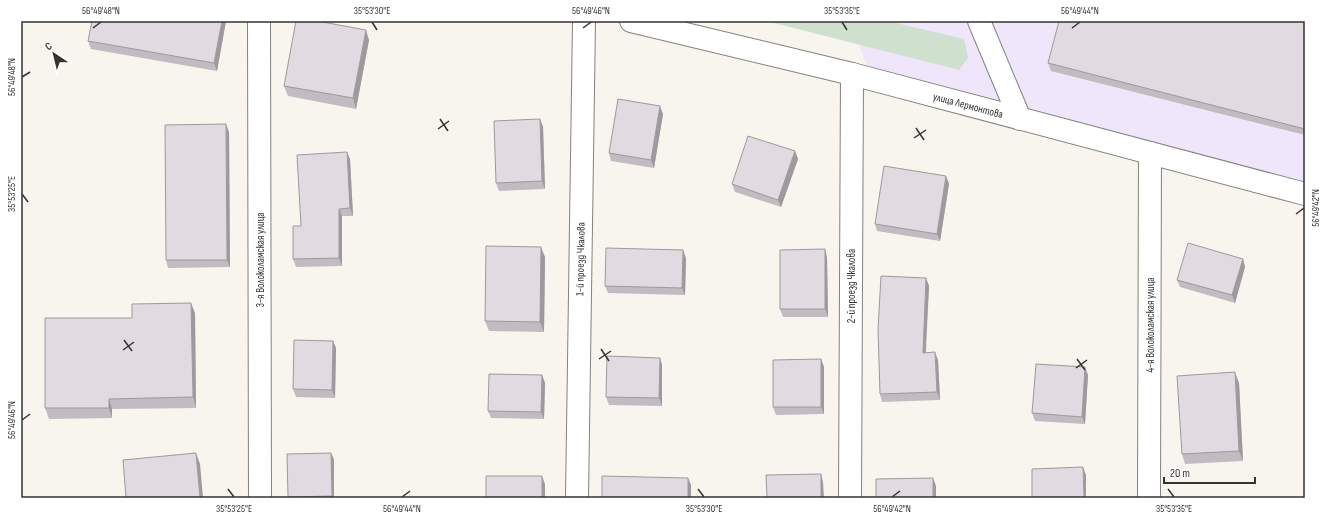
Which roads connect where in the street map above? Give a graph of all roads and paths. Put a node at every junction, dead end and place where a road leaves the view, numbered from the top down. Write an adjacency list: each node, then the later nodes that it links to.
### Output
1 (259, 21): 9 (street, 3-я Волоколамская улица)
2 (584, 21): 10 (street, 1-й проезд Чкалова)
3 (630, 21): 5 (street, улица Лермонтова)
4 (979, 21): 6 (street)
5 (852, 74): 6 (street, улица Лермонтова); 11 (street, 2-й проезд Чкалова)
6 (1020, 119): 7 (street, улица Лермонтова)
7 (1150, 152): 8 (street, улица Лермонтова); 12 (street, 4-я Волоколамская улица)
8 (1305, 194)
9 (260, 498)
10 (576, 498)
11 (850, 498)
12 (1149, 498)

